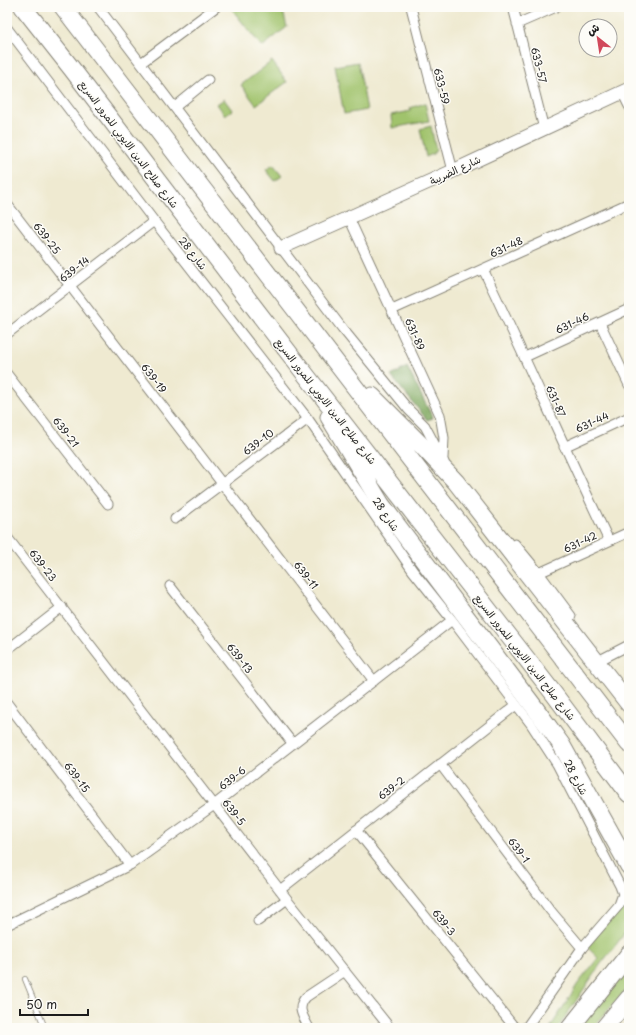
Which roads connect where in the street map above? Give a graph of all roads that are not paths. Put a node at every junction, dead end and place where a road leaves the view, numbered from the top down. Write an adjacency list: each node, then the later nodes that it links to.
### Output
1 (23, 7): 30 (highway, شارع صلاح الدين الايوبي للمرور السريع)
2 (63, 7): 28 (highway)
3 (98, 7): 10 (street)
4 (216, 7): 10 (street)
5 (411, 7): 16 (street, 633-59)
6 (513, 7): 8 (street, 633-57)
7 (556, 7): 8 (street)
8 (518, 24): 15 (street, 633-57)
9 (7, 28): 20 (street, شارع 28)
10 (141, 63): 14 (street)
11 (208, 80): 14 (street)
12 (626, 90): 13 (street); 15 (street, شارع الضريبة)
13 (629, 106)
14 (174, 107): 21 (street)
15 (544, 129): 16 (street, شارع الضريبة)
16 (453, 171): 19 (street, شارع الضريبة)
17 (629, 202): 22 (street, 631-48)
18 (7, 204): 23 (street, 639-25)
19 (349, 218): 21 (street, شارع الضريبة); 25 (street, 631-89)
20 (154, 221): 23 (street, 639-14); 34 (street, شارع 28)
21 (281, 248): 36 (street)
22 (483, 269): 25 (street, 631-48); 29 (street, 631-87)
23 (70, 286): 27 (street, 639-14); 38 (street, 639-19)
24 (629, 309): 26 (street, 631-46)
25 (392, 310): 36 (street, 631-89)
26 (600, 323): 29 (street, 631-46); 32 (street)
27 (7, 334)
28 (328, 351): 37 (highway); 57 (highway)
29 (525, 357): 35 (street, 631-87)
30 (302, 370): 59 (highway, شارع صلاح الدين الايوبي للمرور السريع); 63 (highway)
31 (7, 374): 39 (street, 639-21)
32 (629, 385)
33 (629, 417): 35 (street, 631-44)
34 (308, 419): 38 (street, 639-10); 47 (street, شارع 28)
35 (564, 447): 43 (street, 631-87)
36 (445, 464): 37 (street); 44 (street)
37 (456, 482): 54 (highway)
38 (222, 483): 40 (street, 639-10); 51 (street, 639-11)
39 (108, 504)
40 (175, 519)
41 (629, 532): 43 (street, 631-42)
42 (7, 537): 46 (street, 639-23)
43 (609, 541): 44 (street, 631-42)
44 (539, 573): 50 (street)
45 (170, 586): 56 (street, 639-13)
46 (62, 607): 49 (street); 60 (street, 639-5)
47 (452, 620): 51 (street, 639-6); 55 (street, شارع 28)
48 (629, 645): 50 (street)
49 (7, 650)
50 (602, 658): 52 (street)
51 (374, 681): 56 (street, 639-6)
52 (629, 692)
53 (7, 703): 62 (street, 639-15)
54 (629, 704)
55 (516, 705): 58 (street, 639-2); 69 (street, شارع 28)
56 (293, 744): 60 (street, 639-6)
57 (629, 744)
58 (440, 764): 61 (street, 639-2); 69 (street, 639-1)
59 (629, 794)
60 (214, 805): 62 (street, 639-6); 64 (street, 639-5)
61 (356, 830): 64 (street, 639-2); 78 (street, 639-3)
62 (130, 865): 67 (street, 639-6)
63 (628, 865)
64 (280, 890): 65 (street, 639-5)
65 (287, 899): 66 (street); 71 (street, 639-5)
66 (258, 921)
67 (7, 926)
68 (629, 946): 73 (highway)
69 (582, 948): 79 (street, شارع 28)
70 (629, 954): 73 (highway)
71 (345, 971): 76 (street); 77 (street, 639-5)
72 (25, 979): 75 (lane)
73 (602, 986): 80 (highway)
74 (629, 998): 81 (highway)
75 (45, 1028)
76 (309, 1028)
77 (390, 1028)
78 (515, 1028)
79 (526, 1028)
80 (570, 1028)
81 (604, 1028)

